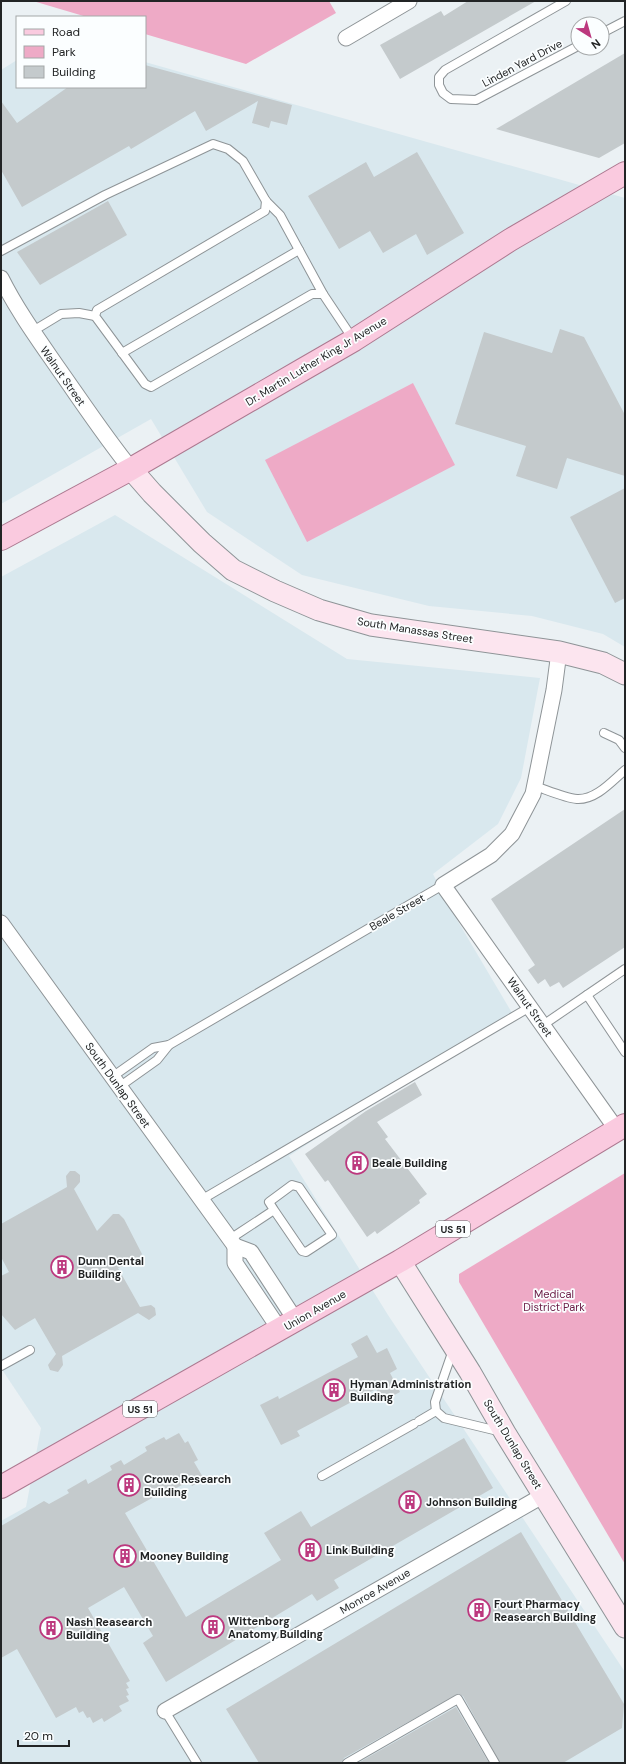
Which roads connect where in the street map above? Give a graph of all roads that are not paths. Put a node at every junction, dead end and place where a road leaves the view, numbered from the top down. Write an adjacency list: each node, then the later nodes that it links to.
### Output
1 (409, 1): 5 (street)
2 (566, 1): 6 (lane, Linden Yard Drive)
3 (625, 21): 4 (lane)
4 (610, 29)
5 (346, 38)
6 (570, 50)
7 (625, 173): 15 (main road, Dr. Martin Luther King Jr Avenue)
8 (266, 201): 9 (lane); 10 (lane); 13 (lane)
9 (299, 250): 12 (lane); 16 (lane)
10 (1, 252)
11 (1, 278): 14 (street, Walnut Street)
12 (323, 294): 15 (lane); 16 (lane)
13 (96, 316): 14 (lane); 16 (lane)
14 (33, 331): 17 (street, Walnut Street)
15 (354, 340): 17 (main road, Dr. Martin Luther King Jr Avenue)
16 (122, 353)
17 (131, 469): 18 (main road, Dr. Martin Luther King Jr Avenue); 19 (street, South Manassas Street)
18 (1, 539)
19 (559, 652): 20 (street, South Manassas Street); 24 (street, Beale Street)
20 (625, 674)
21 (604, 733): 22 (lane)
22 (625, 748)
23 (625, 770): 24 (lane)
24 (535, 786): 25 (street, Beale Street)
25 (444, 885): 29 (street, Walnut Street); 31 (lane, Beale Street)
26 (1, 923): 33 (street, South Dunlap Street)
27 (625, 969): 28 (lane)
28 (587, 995): 30 (lane); 32 (lane)
29 (530, 1007): 30 (street, Walnut Street); 35 (lane)
30 (543, 1025): 34 (street, Walnut Street)
31 (169, 1045): 33 (lane); 33 (lane, Beale Street)
32 (625, 1052)
33 (115, 1082): 35 (street, South Dunlap Street)
34 (621, 1127): 38 (main road, Union Avenue / US 51)
35 (201, 1200): 37 (street, South Dunlap Street)
36 (274, 1210): 36 (lane); 37 (lane)
37 (233, 1243): 39 (street)
38 (400, 1261): 39 (main road, Union Avenue / US 51); 40 (street, South Dunlap Street)
39 (288, 1325): 46 (main road, Union Avenue / US 51)
40 (454, 1347): 43 (lane); 44 (street, South Dunlap Street)
41 (30, 1350): 42 (lane)
42 (1, 1366)
43 (436, 1411): 44 (lane); 45 (lane)
44 (505, 1433): 47 (street, South Dunlap Street)
45 (322, 1476)
46 (1, 1487)
47 (544, 1495): 48 (street, South Dunlap Street); 49 (street, Monroe Avenue)
48 (625, 1627)
49 (165, 1711): 50 (lane)
50 (198, 1763)
51 (347, 1763): 52 (lane)
52 (495, 1763)

